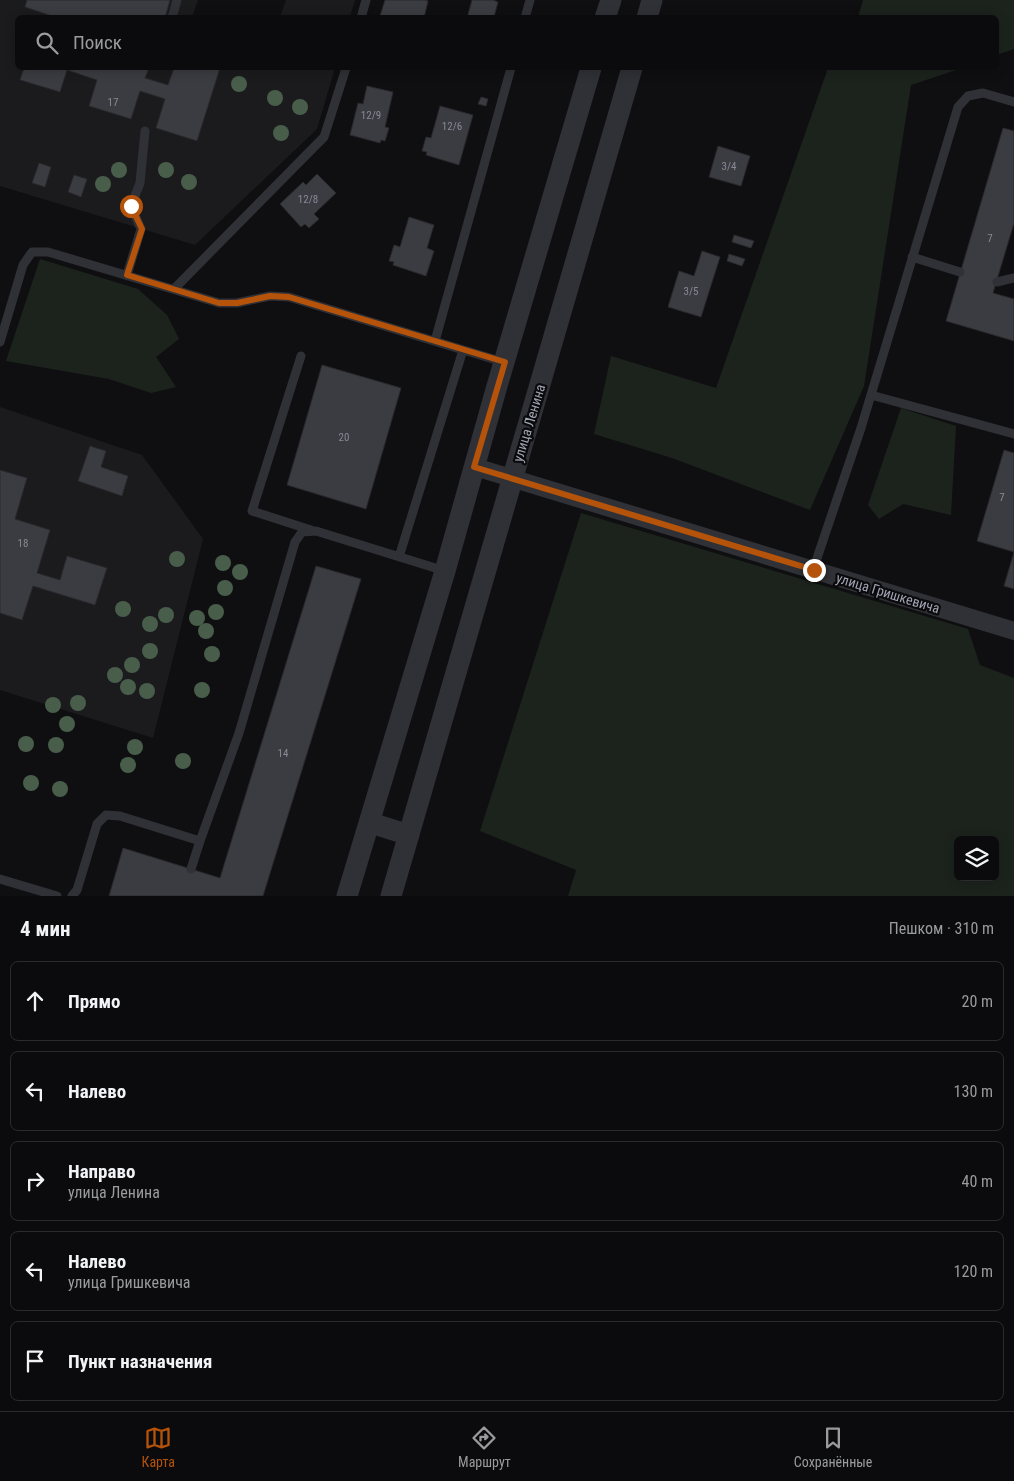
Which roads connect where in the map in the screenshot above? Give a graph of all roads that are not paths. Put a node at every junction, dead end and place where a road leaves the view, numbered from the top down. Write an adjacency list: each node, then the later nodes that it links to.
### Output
1 (177, 0): 6 (lane)
2 (366, 0): 7 (lane)
3 (530, 0): 8 (lane)
4 (611, 0): 9 (street)
5 (652, 0): 10 (street)
6 (173, 15)
7 (362, 15)
8 (526, 15)
9 (607, 15)
10 (648, 15)
11 (345, 70): 22 (lane)
12 (510, 70): 23 (lane)
13 (590, 70): 27 (street)
14 (631, 70): 31 (street, улица Ленина)
15 (1014, 102): 17 (lane)
16 (145, 131): 19 (lane)
17 (912, 257): 18 (lane); 28 (lane)
18 (960, 272)
19 (127, 275): 22 (lane); 24 (lane)
20 (1014, 278): 21 (lane)
21 (997, 282)
22 (174, 289): 23 (lane)
23 (435, 341): 25 (lane)
24 (0, 342)
25 (463, 350): 27 (lane); 33 (lane)
26 (301, 356): 32 (lane)
27 (505, 362): 30 (street)
28 (871, 395): 29 (lane); 34 (lane)
29 (1014, 434)
30 (474, 467): 31 (street, улица Гришкевича); 35 (street)
31 (512, 479): 34 (street, улица Гришкевича); 38 (street, улица Ленина)
32 (316, 531): 33 (lane); 39 (lane)
33 (399, 557): 35 (lane)
34 (814, 570): 36 (street, улица Гришкевича)
35 (445, 571): 37 (street)
36 (1014, 631)
37 (370, 823): 38 (street); 44 (street)
38 (409, 836): 45 (street, улица Ленина)
39 (200, 840): 40 (lane); 43 (lane)
40 (191, 869)
41 (0, 879): 42 (lane)
42 (57, 896)
43 (72, 896)
44 (347, 896)
45 (391, 896)

